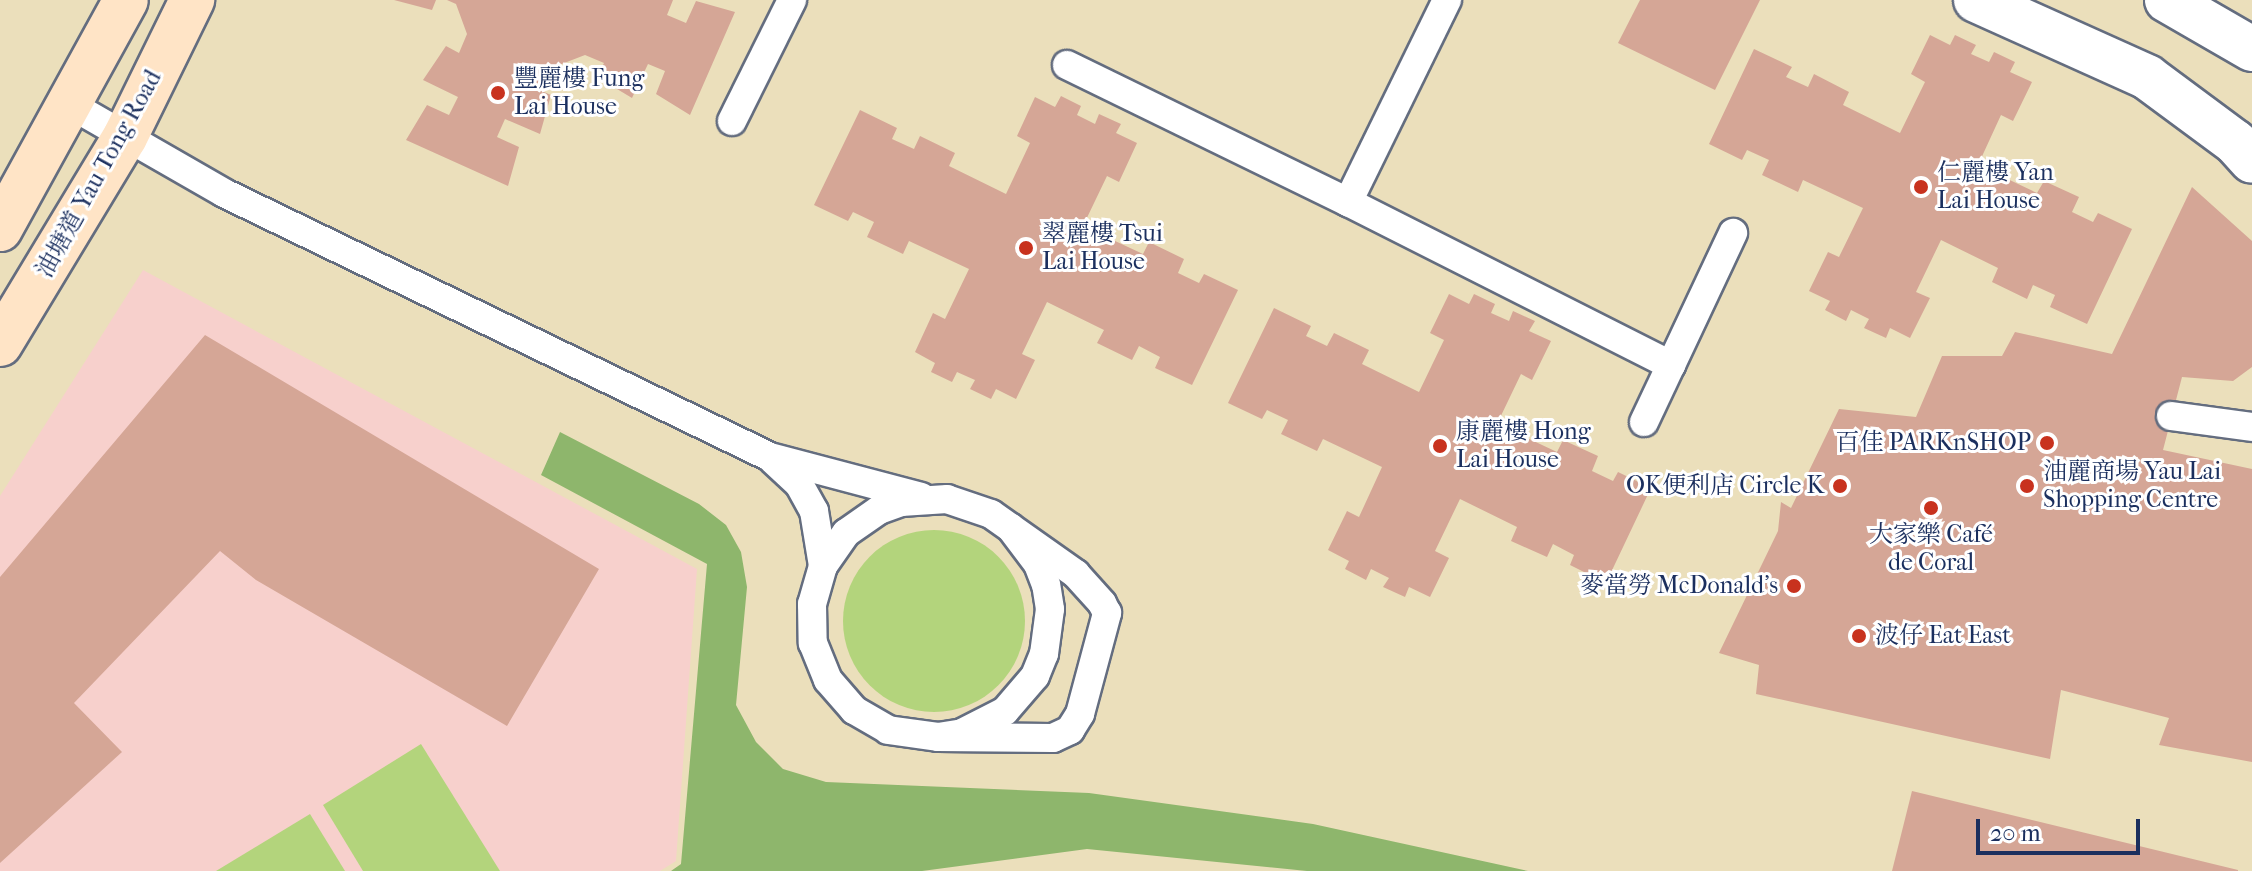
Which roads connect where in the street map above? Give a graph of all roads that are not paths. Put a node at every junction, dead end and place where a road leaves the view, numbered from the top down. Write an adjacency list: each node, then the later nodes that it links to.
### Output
1 (126, 0): 9 (street)
2 (192, 0): 11 (street, 油塘道 Yau Tong Road)
3 (792, 0): 10 (lane)
4 (1447, 0): 13 (lane)
5 (1976, 0): 12 (street)
6 (2167, 0): 7 (street)
7 (2252, 49)
8 (1067, 65): 13 (lane)
9 (71, 105): 11 (lane); 14 (street)
10 (732, 121)
11 (125, 137): 16 (street, 油塘道 Yau Tong Road); 21 (lane)
12 (2252, 161)
13 (1348, 202): 17 (lane)
14 (0, 229)
15 (1733, 233): 17 (lane)
16 (0, 344)
17 (1671, 365): 19 (lane)
18 (2171, 416): 20 (lane)
19 (1644, 422)
20 (2252, 427)
21 (770, 457): 22 (lane); 24 (lane)
22 (924, 498): 23 (lane); 24 (lane)
23 (1010, 527): 25 (lane); 25 (lane)
24 (823, 566): 25 (lane)
25 (938, 737)

